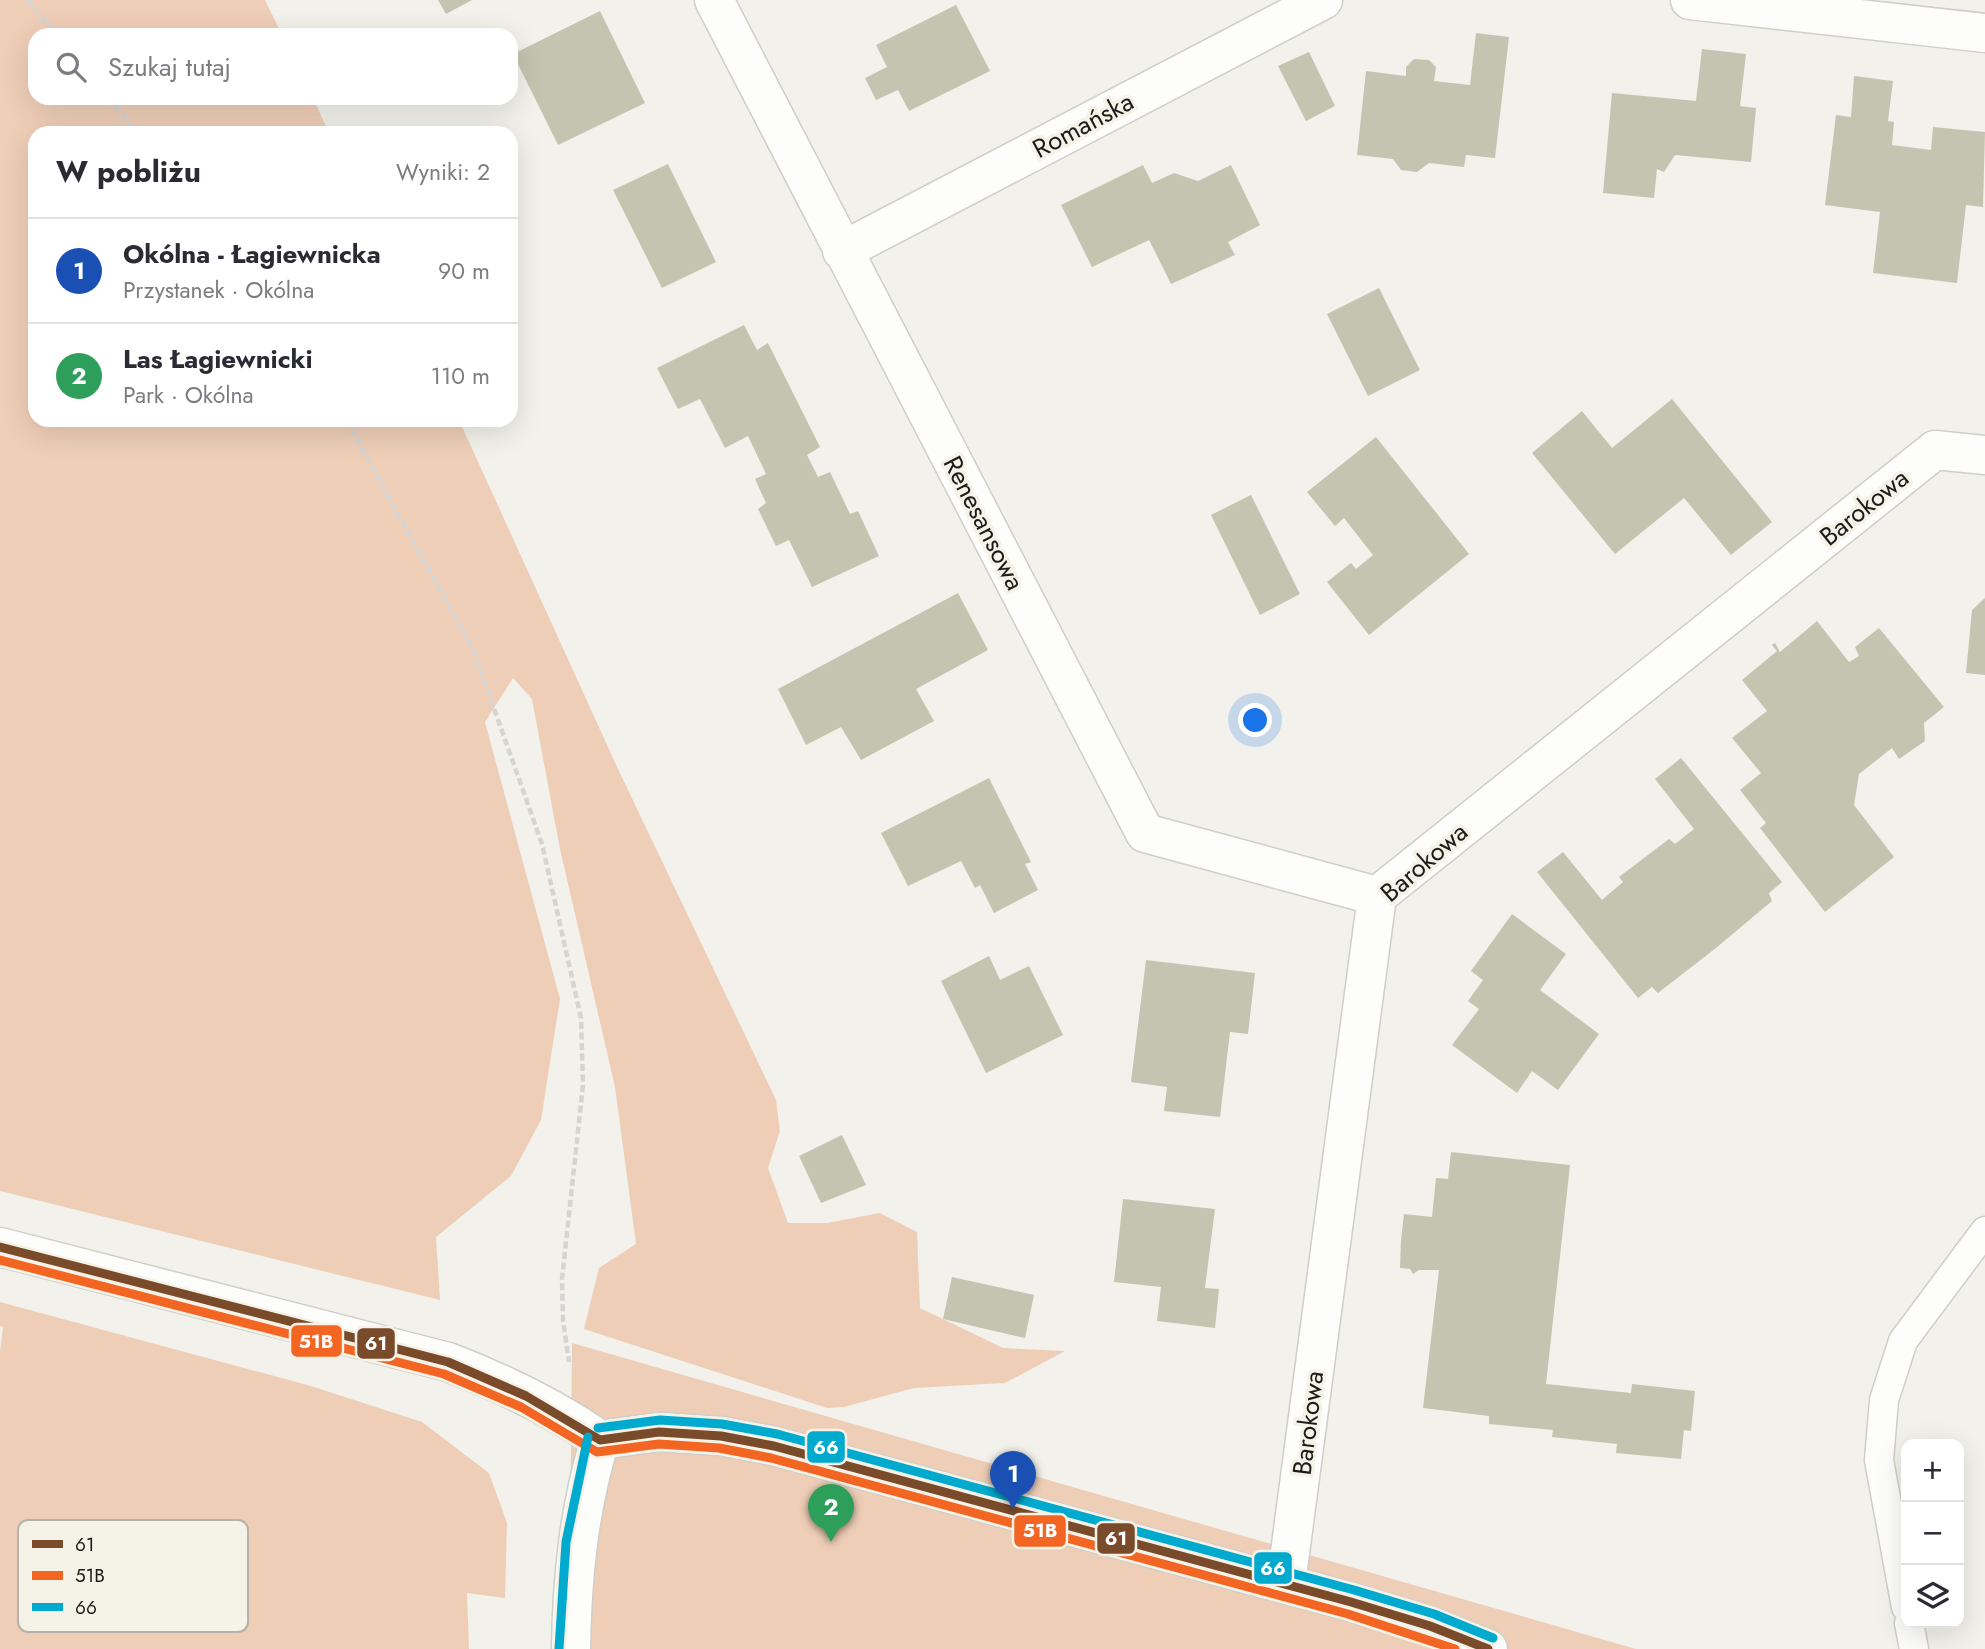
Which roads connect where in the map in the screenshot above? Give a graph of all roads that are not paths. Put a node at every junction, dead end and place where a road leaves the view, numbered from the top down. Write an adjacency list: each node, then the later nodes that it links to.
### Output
1 (714, 0): 5 (street, Renesansowa)
2 (1323, 0): 5 (street, Romańska)
3 (1690, 0): 4 (street)
4 (1985, 33)
5 (842, 250): 7 (street, Renesansowa)
6 (1985, 455): 7 (street, Barokowa)
7 (1377, 896): 12 (street, Barokowa)
8 (1985, 1231): 11 (lane)
9 (0, 1247): 10 (street)
10 (600, 1440): 12 (street); 14 (street)
11 (1901, 1580)
12 (1286, 1583): 15 (street)
13 (1910, 1628): 16 (lane)
14 (571, 1649)
15 (1488, 1649)
16 (1914, 1649)

